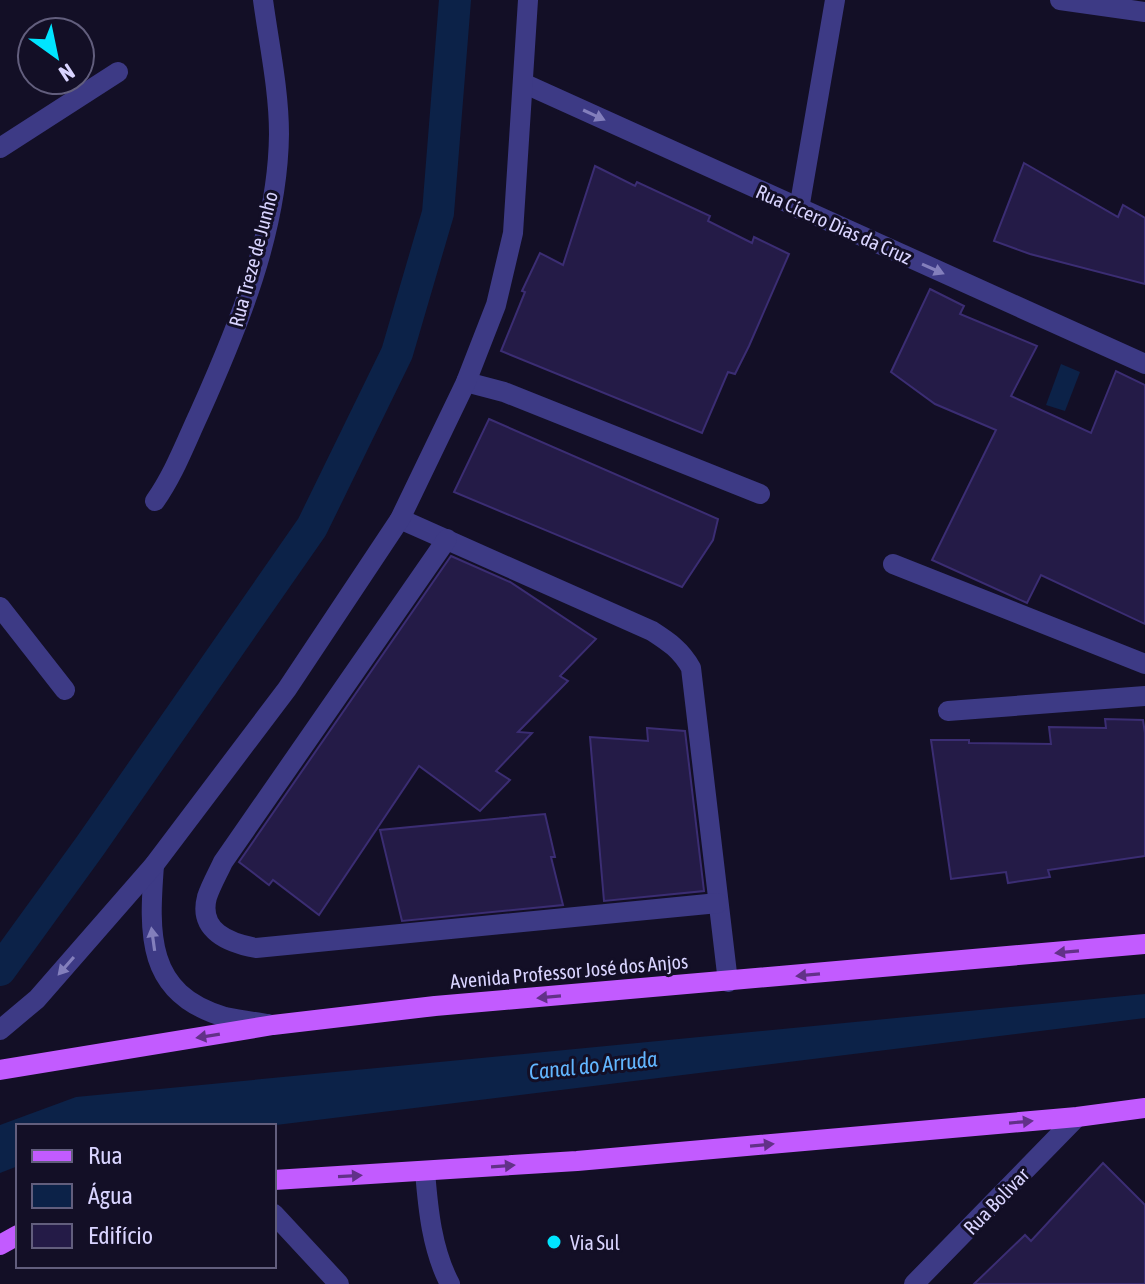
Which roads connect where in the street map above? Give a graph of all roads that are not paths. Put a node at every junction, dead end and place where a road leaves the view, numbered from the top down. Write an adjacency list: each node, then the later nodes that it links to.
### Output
1 (263, 0): 13 (street, Rua Treze de Junho)
2 (528, 0): 7 (street)
3 (835, 0): 9 (street)
4 (1060, 0): 5 (street)
5 (1145, 12)
6 (118, 72): 8 (street)
7 (523, 83): 9 (street, Rua Cícero Dias da Cruz, one-way to 9); 11 (street)
8 (0, 148)
9 (799, 209): 10 (street, Rua Cícero Dias da Cruz, one-way to 10)
10 (1145, 364)
11 (466, 382): 12 (street); 14 (street)
12 (760, 494)
13 (155, 501)
14 (400, 519): 15 (street); 22 (street)
15 (447, 539): 23 (street); 23 (street)
16 (893, 564): 18 (street)
17 (0, 607): 19 (street)
18 (1145, 664)
19 (65, 690)
20 (1145, 696): 21 (street)
21 (948, 711)
22 (154, 865): 26 (street, one-way to 22); 27 (street, one-way to 27)
23 (718, 903): 25 (street)
24 (1145, 944): 25 (main road, Avenida Professor José dos Anjos, one-way to 25)
25 (728, 982): 26 (main road, Avenida Professor José dos Anjos, one-way to 26)
26 (273, 1025): 28 (main road, Avenida Professor José dos Anjos, one-way to 28)
27 (0, 1030)
28 (0, 1070)
29 (1145, 1108): 30 (main road)
30 (1077, 1117): 31 (main road, one-way to 30); 36 (street, Rua Bolivar)
31 (425, 1171): 32 (main road, one-way to 31); 35 (street)
32 (276, 1180)
33 (276, 1216): 34 (street)
34 (339, 1284)
35 (450, 1284)
36 (914, 1284)

